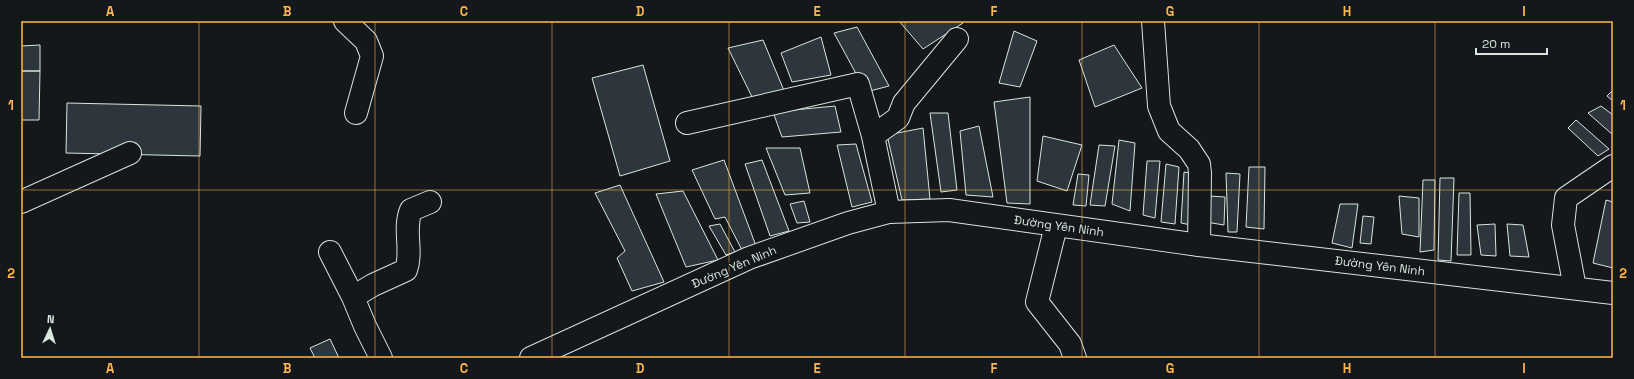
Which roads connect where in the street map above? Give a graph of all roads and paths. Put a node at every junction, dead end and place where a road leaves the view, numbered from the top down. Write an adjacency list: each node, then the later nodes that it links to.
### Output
1 (345, 21): 4 (main road)
2 (1153, 21): 13 (main road)
3 (957, 39): 6 (main road)
4 (356, 113)
5 (687, 123): 6 (main road)
6 (873, 136): 11 (main road)
7 (130, 153): 9 (main road)
8 (1613, 166): 15 (main road)
9 (21, 202)
10 (430, 202): 17 (main road)
11 (889, 212): 12 (main road, Đường Yên Ninh); 19 (main road, Đường Yên Ninh)
12 (1056, 226): 13 (main road, Đường Yên Ninh); 20 (main road)
13 (1199, 245): 15 (main road, Đường Yên Ninh)
14 (330, 252): 17 (main road)
15 (1575, 288): 16 (main road, Đường Yên Ninh)
16 (1613, 293)
17 (353, 297): 18 (main road)
18 (381, 358)
19 (531, 358)
20 (1075, 358)

